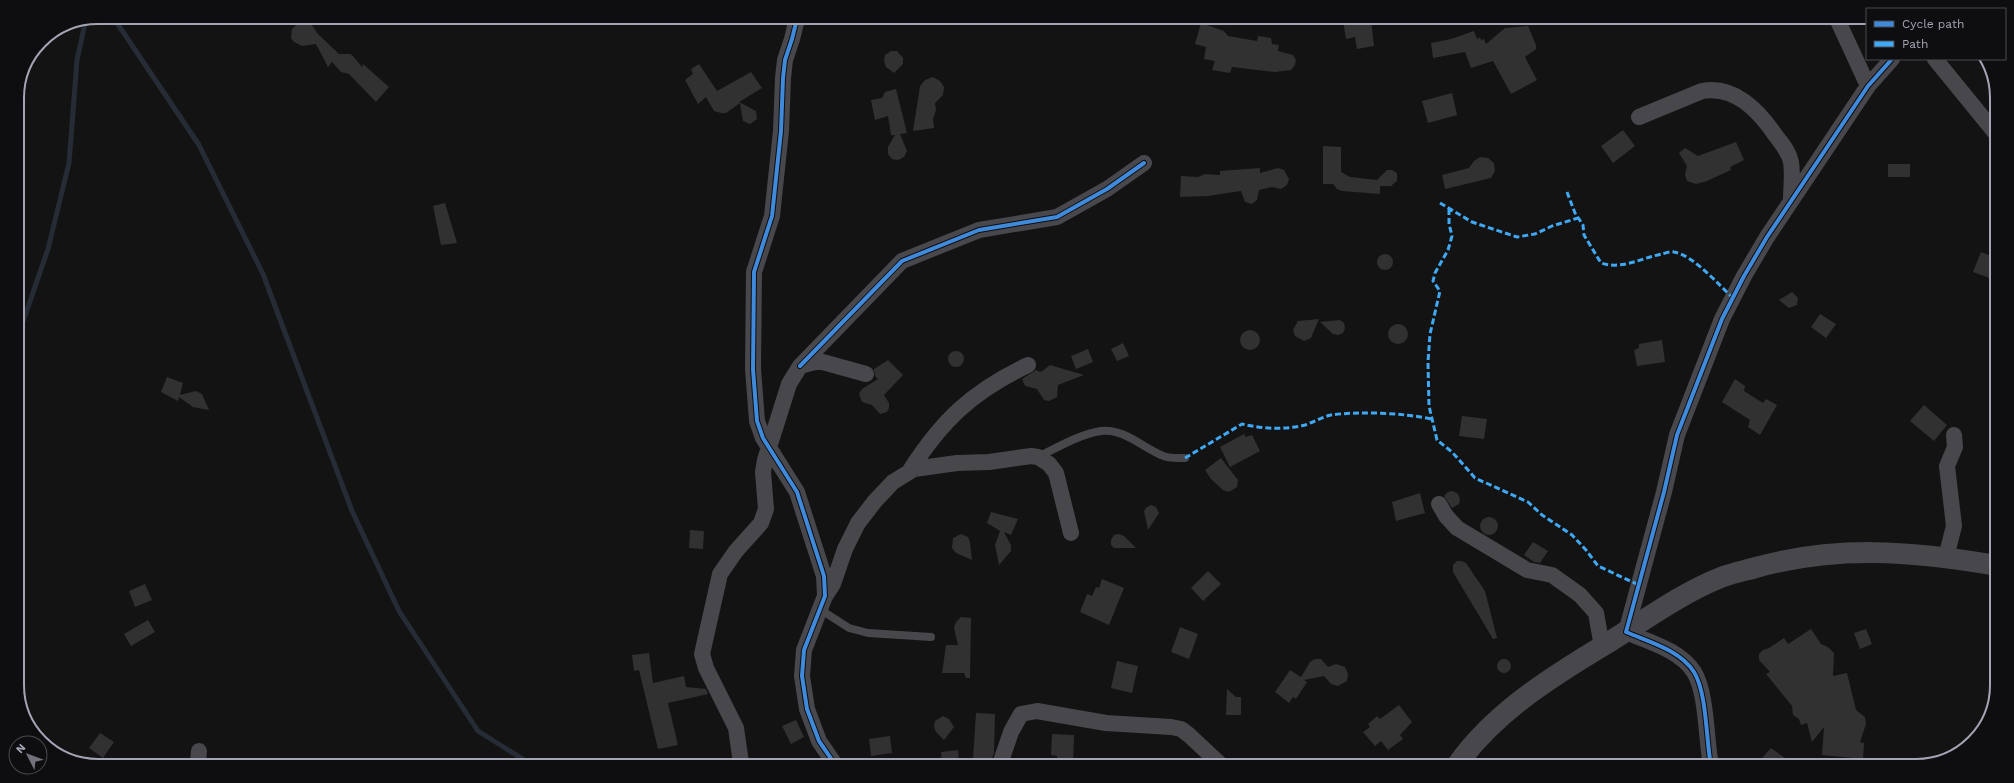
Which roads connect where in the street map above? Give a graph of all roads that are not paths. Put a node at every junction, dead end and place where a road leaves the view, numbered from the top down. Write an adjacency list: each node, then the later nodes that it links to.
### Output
1 (796, 24): 14 (street)
2 (1839, 24): 5 (street)
3 (1891, 60): 5 (street)
4 (1936, 60): 7 (street)
5 (1868, 86): 9 (street)
6 (1639, 117): 9 (street)
7 (1990, 128)
8 (1144, 163): 11 (street)
9 (1791, 201): 23 (street)
10 (1028, 365): 17 (street)
11 (800, 366): 12 (street); 14 (street)
12 (866, 374)
13 (1954, 435): 20 (street)
14 (770, 448): 22 (street); 26 (street)
15 (1038, 457): 16 (lane); 17 (street); 19 (street)
16 (1185, 458)
17 (909, 472): 22 (street)
18 (1439, 504): 25 (street)
19 (1071, 533)
20 (1946, 557): 21 (street); 23 (street)
21 (1990, 564)
22 (823, 603): 24 (lane); 27 (street)
23 (1626, 632): 25 (street); 31 (street)
24 (931, 637)
25 (1602, 647): 30 (street)
26 (740, 759)
27 (831, 759)
28 (1002, 759): 29 (street)
29 (1214, 759)
30 (1462, 759)
31 (1709, 759)

